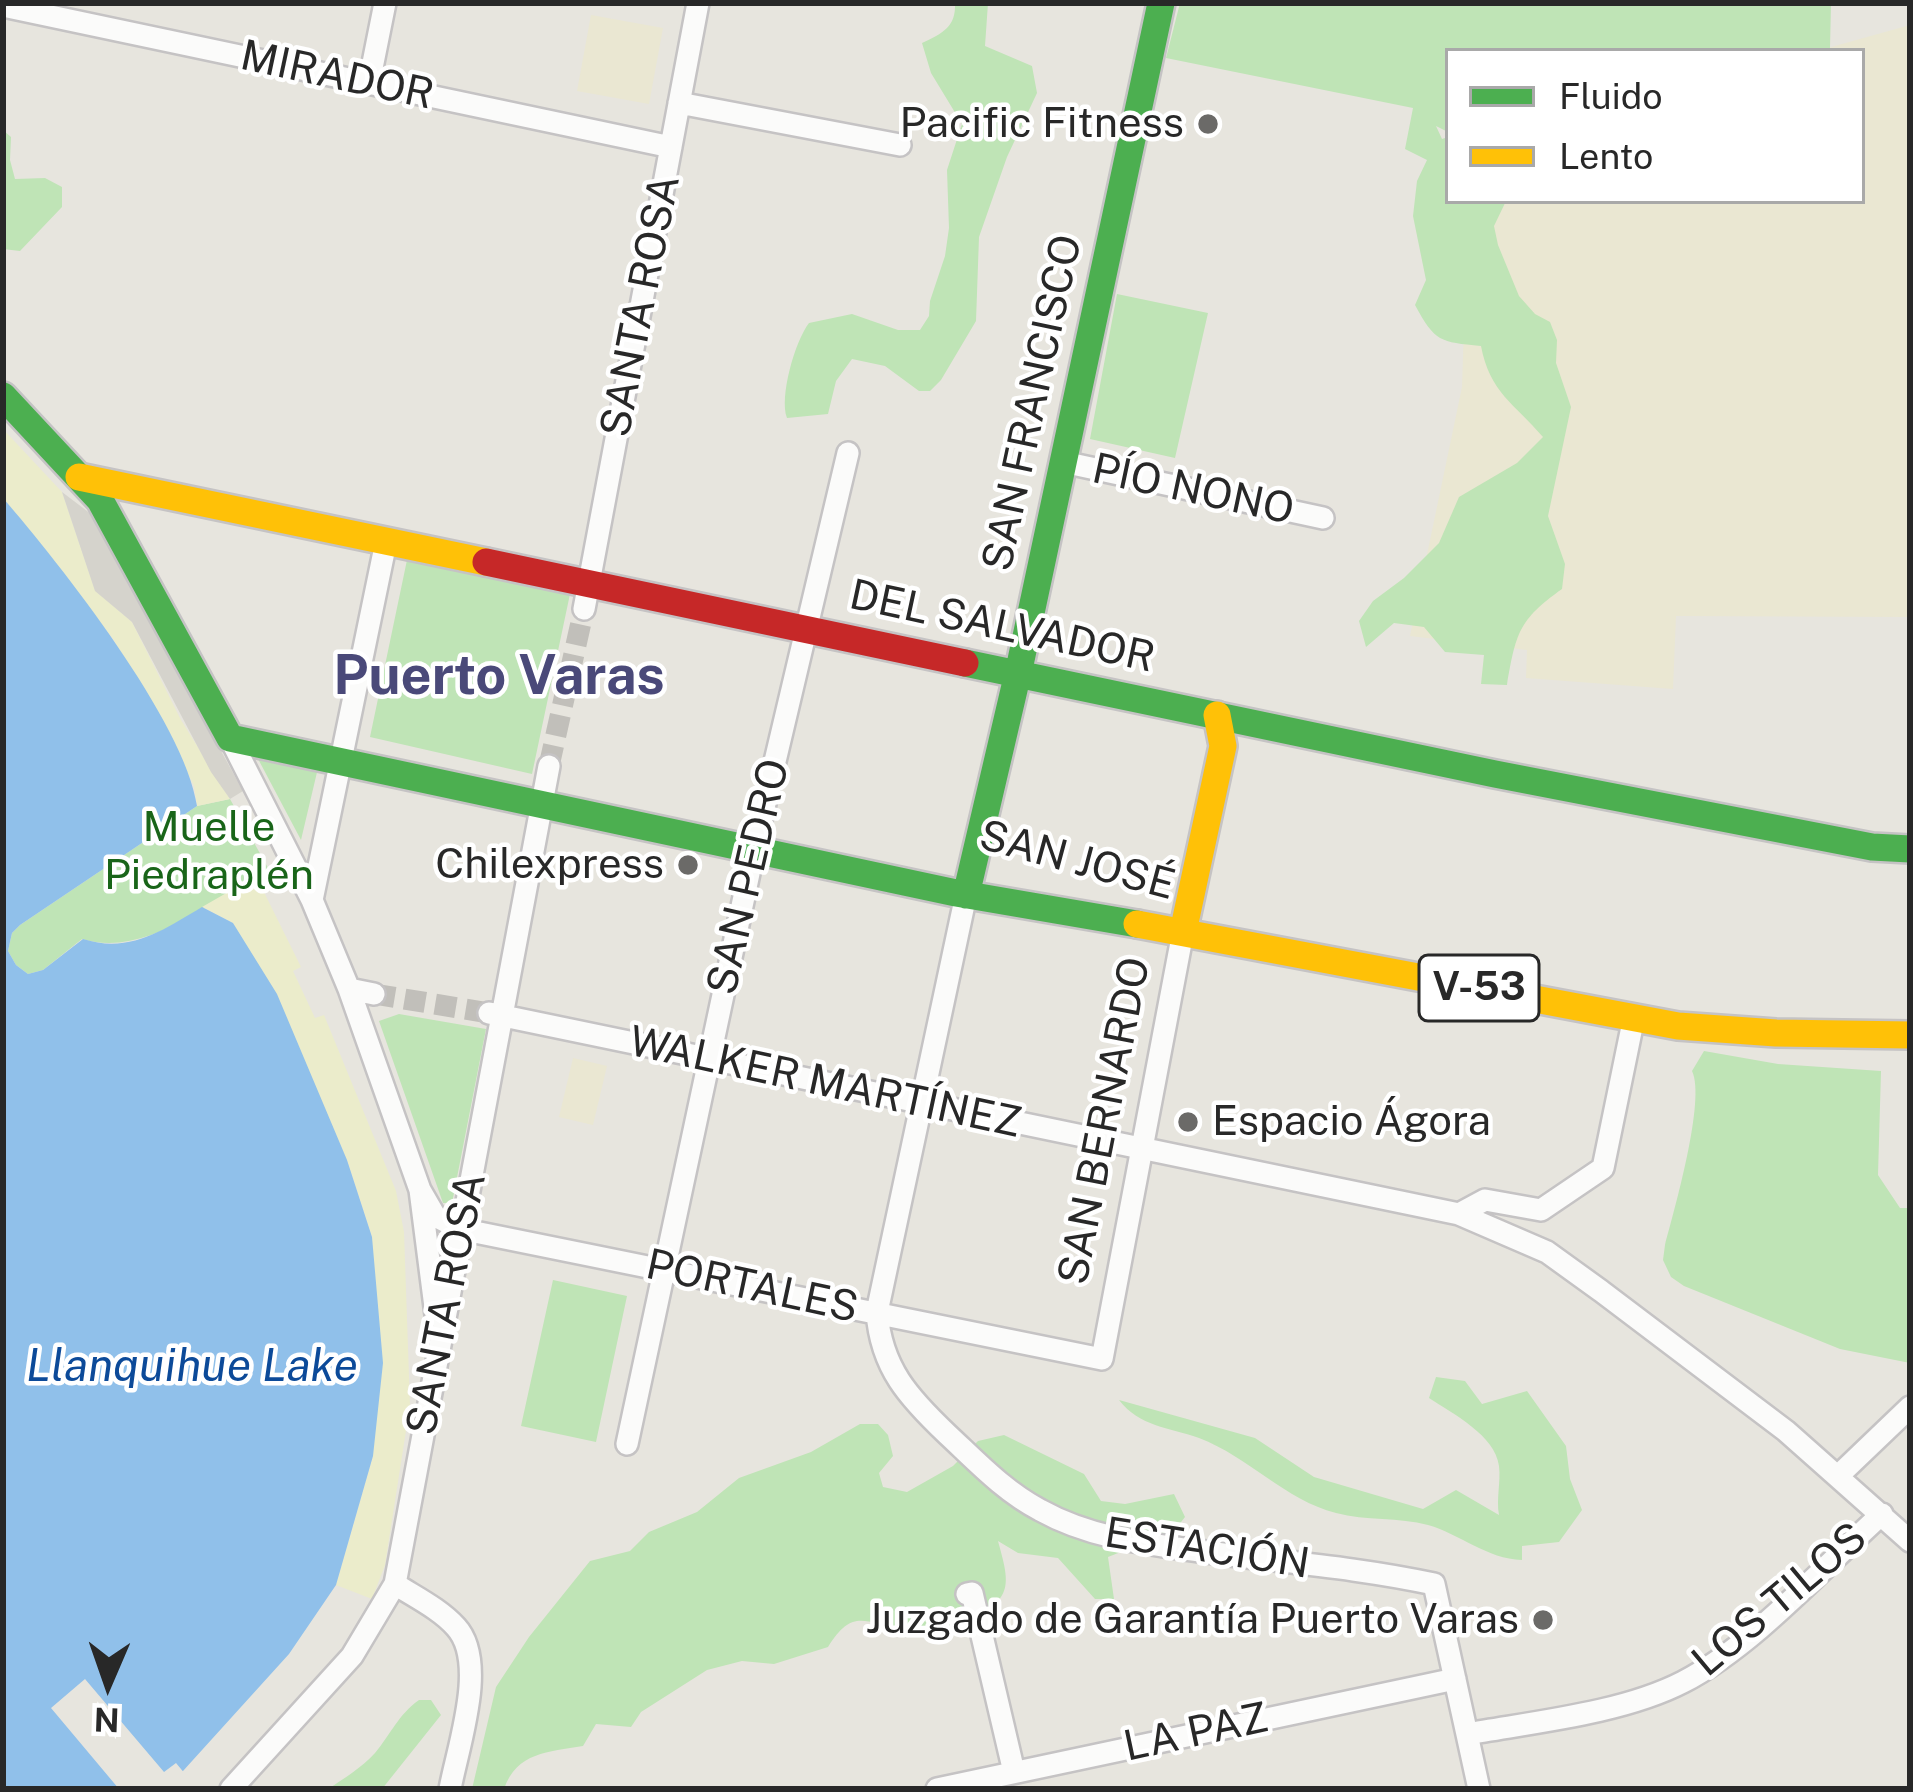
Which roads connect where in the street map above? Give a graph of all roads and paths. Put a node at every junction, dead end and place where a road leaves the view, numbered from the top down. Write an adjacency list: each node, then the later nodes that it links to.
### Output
1 (385, 3): 6 (street)
2 (698, 3): 7 (street, SANTA ROSA)
3 (1161, 3): 12 (main road, SAN FRANCISCO)
4 (3, 6): 5 (street, MIRADOR)
5 (73, 12): 6 (street, MIRADOR)
6 (369, 83): 9 (street, MIRADOR)
7 (679, 103): 8 (street); 9 (street, SANTA ROSA)
8 (900, 145)
9 (671, 147): 16 (street, SANTA ROSA)
10 (3, 396): 13 (main road)
11 (848, 453): 17 (street, SAN PEDRO)
12 (1063, 462): 14 (street, PÍO NONO); 18 (main road, SAN FRANCISCO)
13 (80, 477): 15 (main road, DEL SALVADOR); 21 (main road)
14 (1323, 518)
15 (386, 542): 16 (main road, DEL SALVADOR); 22 (street)
16 (587, 597): 17 (main road, DEL SALVADOR)
17 (806, 629): 18 (main road, DEL SALVADOR); 25 (street, SAN PEDRO)
18 (1018, 674): 19 (main road, DEL SALVADOR); 27 (main road, SAN FRANCISCO)
19 (1217, 715): 20 (main road, DEL SALVADOR); 23 (main road, SAN BERNARDO)
20 (1262, 725): 23 (main road); 26 (main road, DEL SALVADOR)
21 (224, 727): 22 (main road, SAN JOSÉ); 28 (street)
22 (342, 752): 24 (main road, SAN JOSÉ); 28 (street)
23 (1221, 758): 29 (main road, SAN BERNARDO)
24 (545, 786): 25 (main road, SAN JOSÉ); 32 (street, SANTA ROSA)
25 (756, 840): 27 (main road, SAN JOSÉ); 35 (street, SAN PEDRO)
26 (1910, 849)
27 (969, 885): 29 (main road, SAN JOSÉ); 36 (street, SAN FRANCISCO)
28 (312, 900): 30 (street)
29 (1183, 932): 33 (main road, V-53); 37 (street, SAN BERNARDO)
30 (350, 989): 31 (street); 38 (street)
31 (374, 994)
32 (495, 1014): 35 (street, WALKER MARTÍNEZ); 40 (street, SANTA ROSA)
33 (1634, 1017): 34 (main road, V-53); 39 (street)
34 (1910, 1035)
35 (709, 1059): 36 (street, WALKER MARTÍNEZ); 41 (street, SAN PEDRO)
36 (922, 1104): 37 (street, WALKER MARTÍNEZ); 42 (street, SAN FRANCISCO)
37 (1142, 1151): 39 (street, WALKER MARTÍNEZ); 44 (street, SAN BERNARDO)
38 (420, 1190): 40 (street); 43 (street)
39 (1459, 1214): 47 (street, WALKER MARTÍNEZ)
40 (460, 1229): 41 (street, PORTALES); 43 (street, SANTA ROSA)
41 (665, 1269): 42 (street, PORTALES); 46 (street, SAN PEDRO)
42 (878, 1312): 44 (street, PORTALES); 52 (street, ESTACIÓN)
43 (436, 1358): 50 (street, SANTA ROSA)
44 (1102, 1359)
45 (1910, 1408): 47 (street)
46 (626, 1444)
47 (1838, 1476): 48 (street, WALKER MARTÍNEZ)
48 (1882, 1514): 49 (street, WALKER MARTÍNEZ); 53 (street, LOS TILOS)
49 (1910, 1541)
50 (395, 1583): 55 (street, SANTA ROSA); 56 (street)
51 (968, 1594): 54 (street)
52 (1455, 1679): 53 (street, ESTACIÓN); 54 (street, LA PAZ)
53 (1467, 1734): 58 (street, ESTACIÓN)
54 (1014, 1772): 57 (street, LA PAZ)
55 (231, 1789)
56 (450, 1789)
57 (937, 1789)
58 (1479, 1789)

